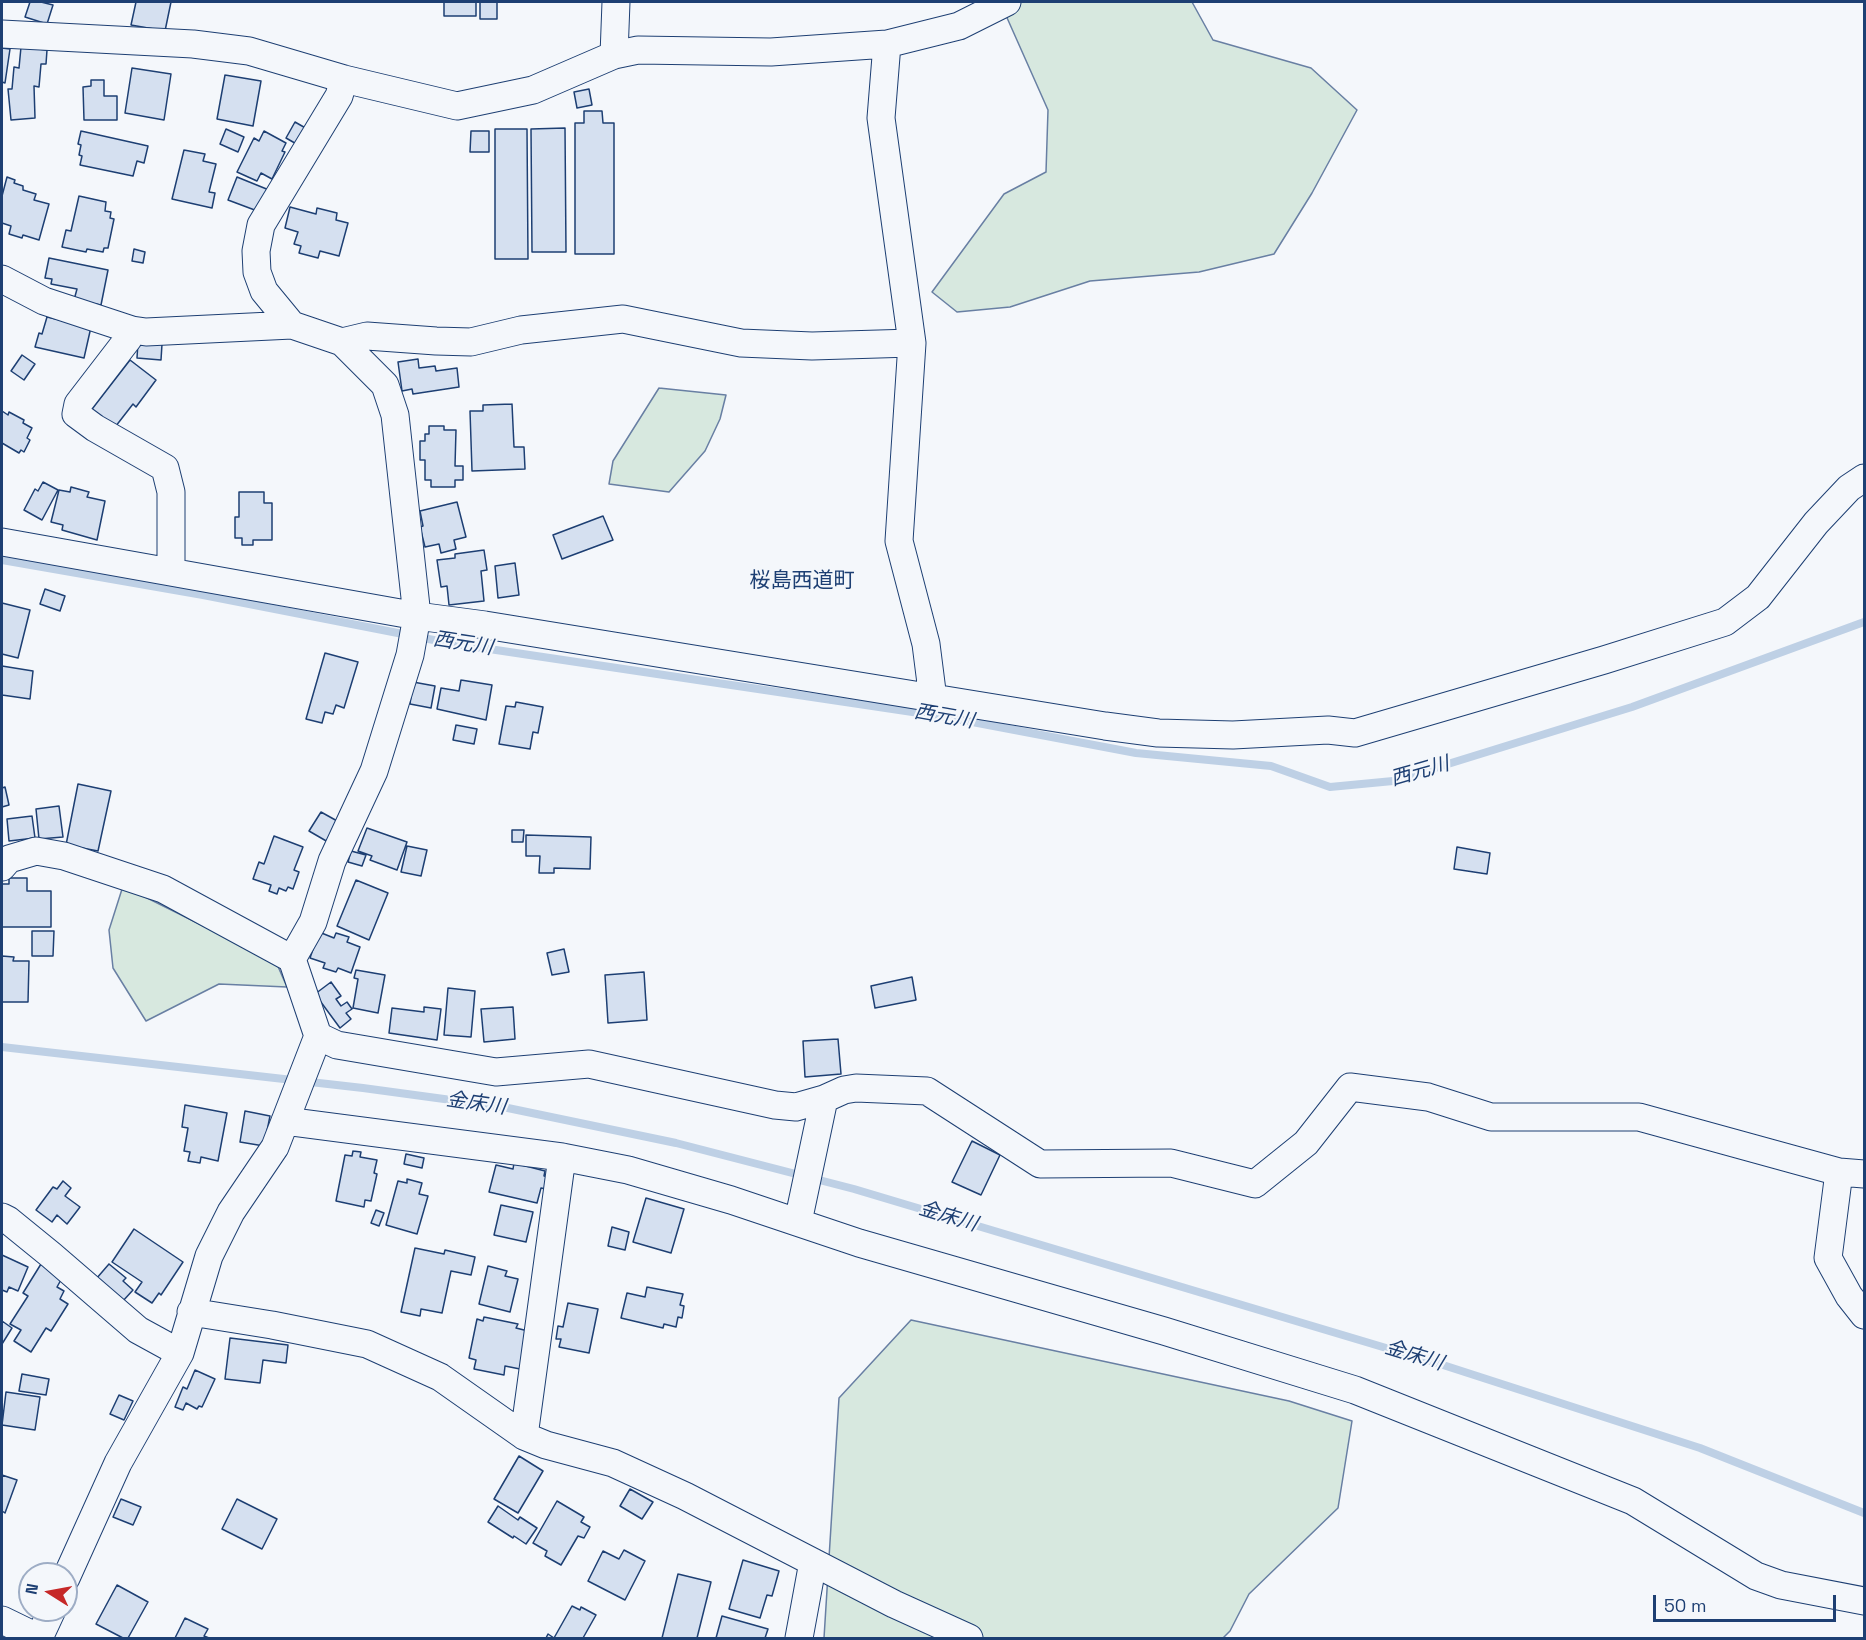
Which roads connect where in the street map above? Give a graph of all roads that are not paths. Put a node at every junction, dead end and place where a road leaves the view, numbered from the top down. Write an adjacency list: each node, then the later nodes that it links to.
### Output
1 (615, 2): 5 (street)
2 (1007, 2): 4 (street)
3 (2, 34): 6 (street)
4 (887, 44): 5 (street); 11 (street)
5 (614, 55): 6 (street)
6 (344, 79): 8 (street)
7 (2, 279): 9 (street)
8 (292, 325): 9 (street); 10 (street)
9 (132, 330): 14 (street)
10 (342, 342): 11 (street); 15 (street)
11 (912, 343): 16 (street)
12 (1864, 478): 16 (street)
13 (2, 542): 14 (street)
14 (171, 572): 15 (street)
15 (417, 616): 16 (street); 18 (street)
16 (933, 699)
17 (2, 867): 18 (street)
18 (292, 959): 19 (street)
19 (315, 1042): 20 (street); 21 (street)
20 (824, 1099): 23 (street); 24 (street)
21 (285, 1121): 22 (street); 26 (street)
22 (562, 1157): 24 (street); 29 (street)
23 (1852, 1173): 27 (street)
24 (800, 1213): 32 (street)
25 (2, 1217): 28 (street)
26 (191, 1312): 28 (street); 29 (street)
27 (1864, 1315)
28 (180, 1353): 30 (street)
29 (524, 1436): 31 (street)
30 (73, 1562)
31 (813, 1562): 36 (street); 37 (street)
32 (1864, 1601)
33 (2, 1620): 35 (street)
34 (46, 1622): 35 (street)
35 (39, 1638)
36 (799, 1638)
37 (969, 1638)

